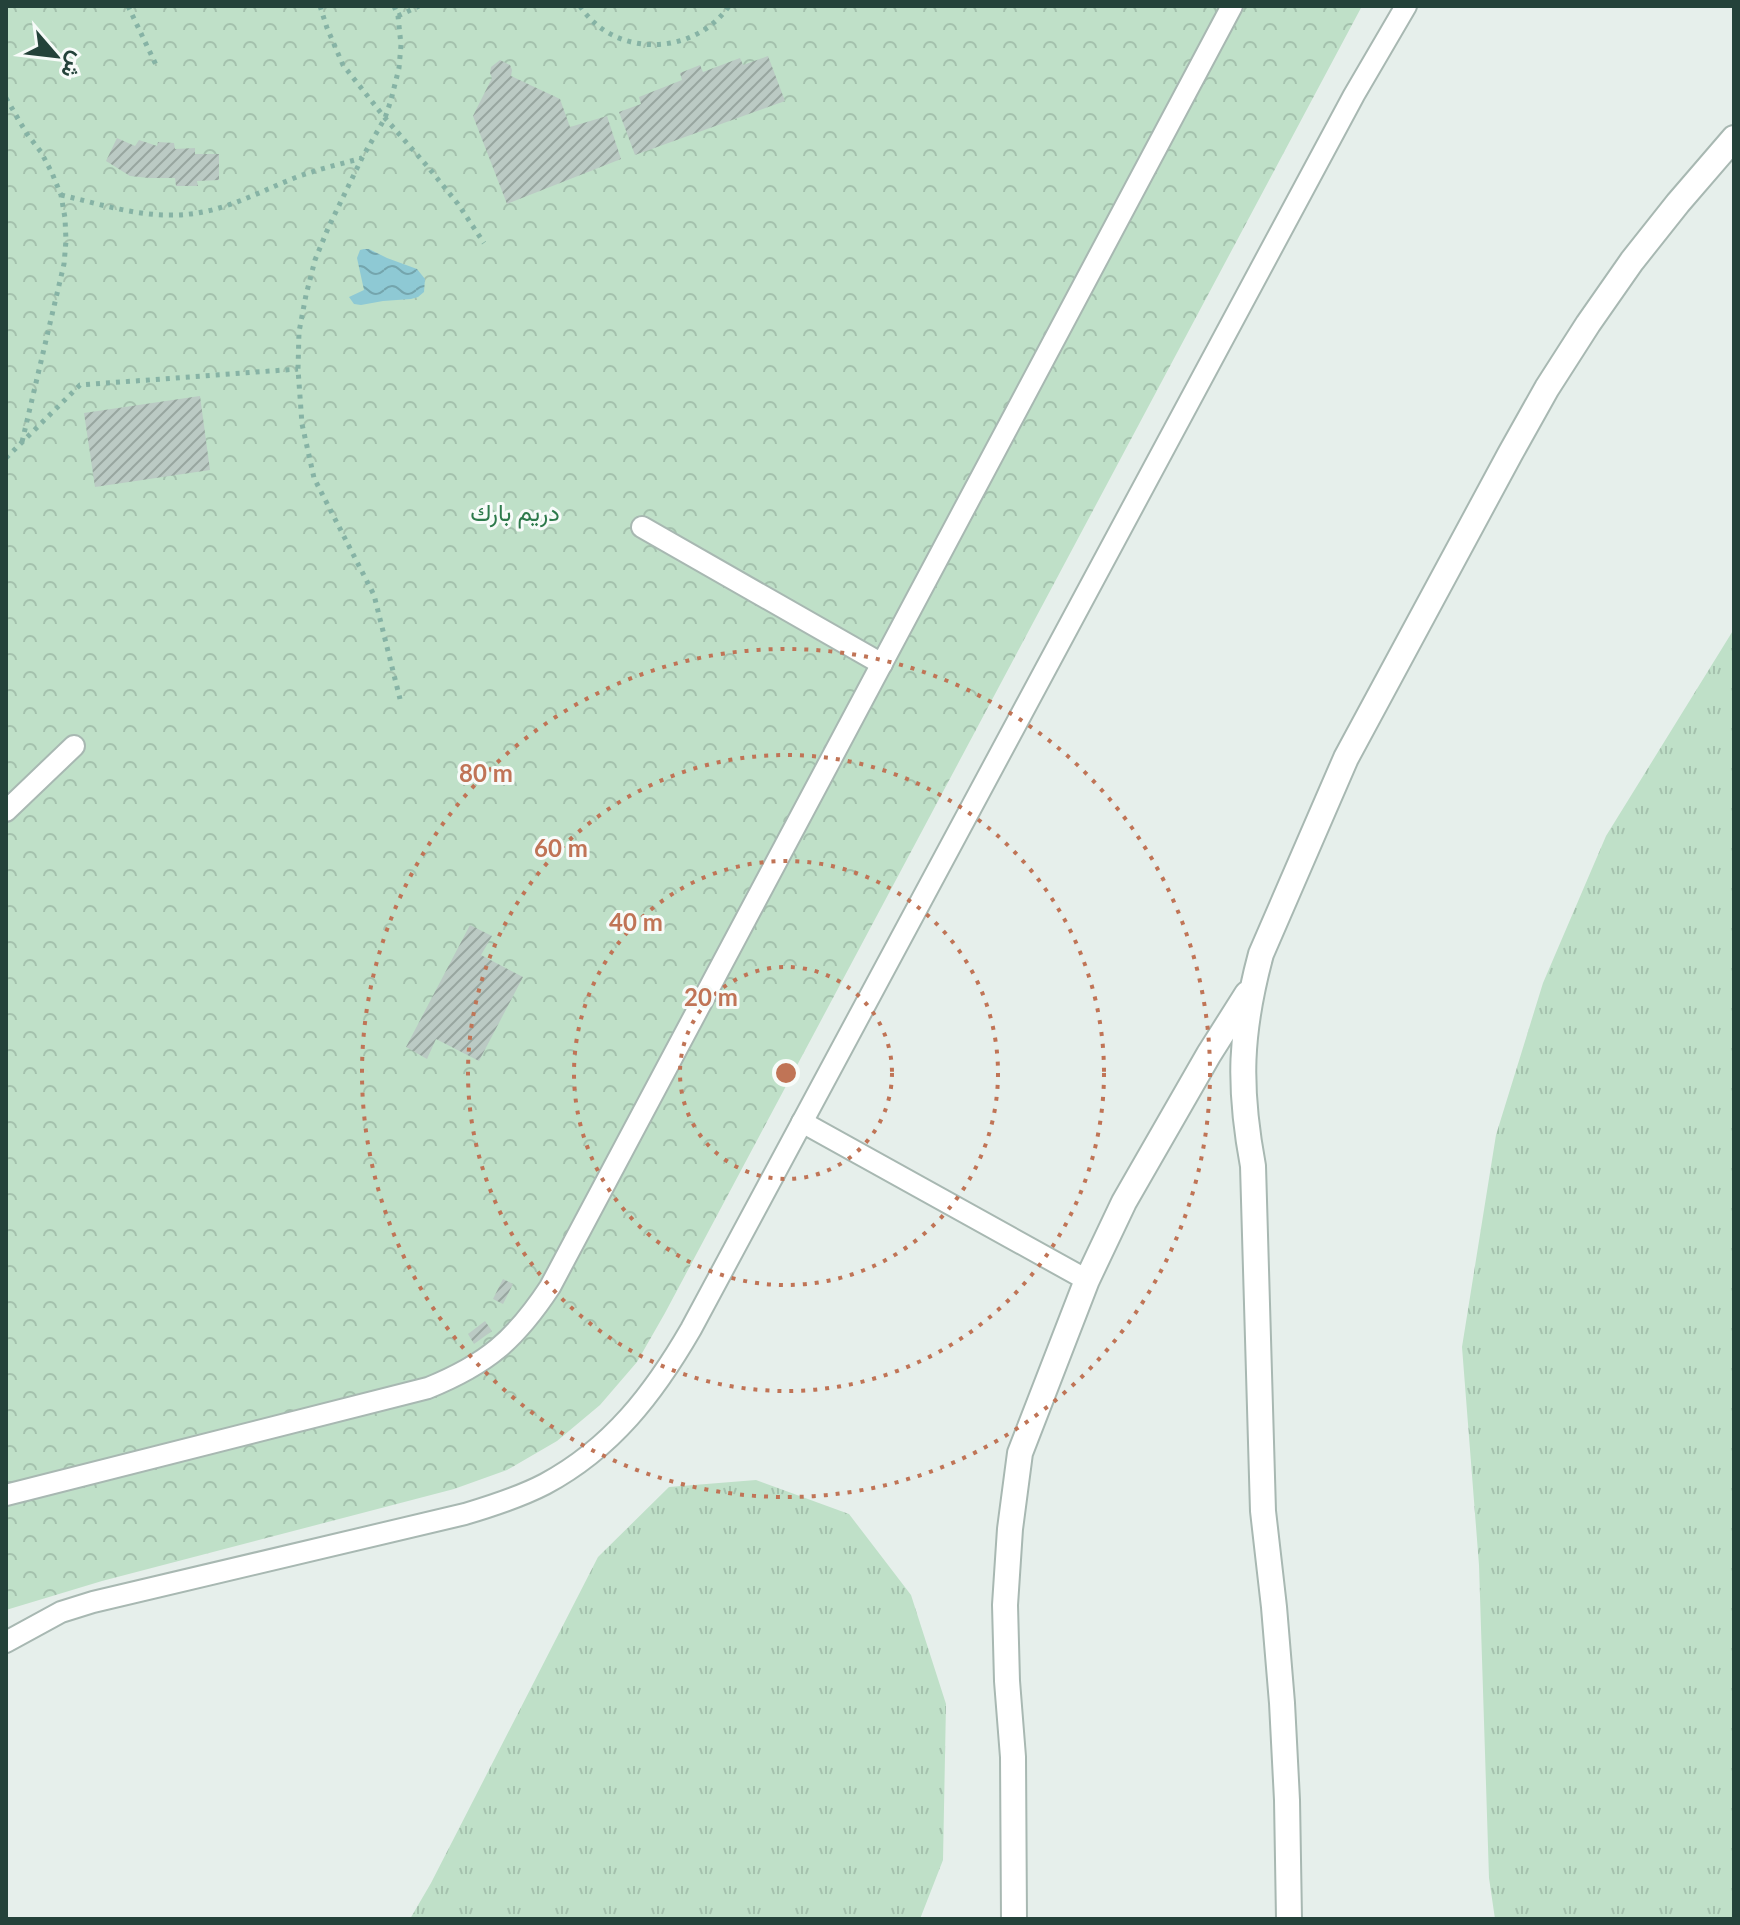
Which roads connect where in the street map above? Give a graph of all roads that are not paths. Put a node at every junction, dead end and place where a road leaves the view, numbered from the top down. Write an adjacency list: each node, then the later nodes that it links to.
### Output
1 (1232, 6): 5 (lane)
2 (1406, 6): 9 (lane)
3 (1734, 138): 8 (street)
4 (642, 527): 5 (lane)
5 (882, 664): 11 (lane)
6 (74, 746): 7 (lane)
7 (6, 811)
8 (1252, 986): 10 (street); 14 (street)
9 (802, 1122): 10 (lane); 12 (lane)
10 (1087, 1280): 13 (street)
11 (6, 1495)
12 (6, 1642)
13 (1014, 1919)
14 (1289, 1919)

